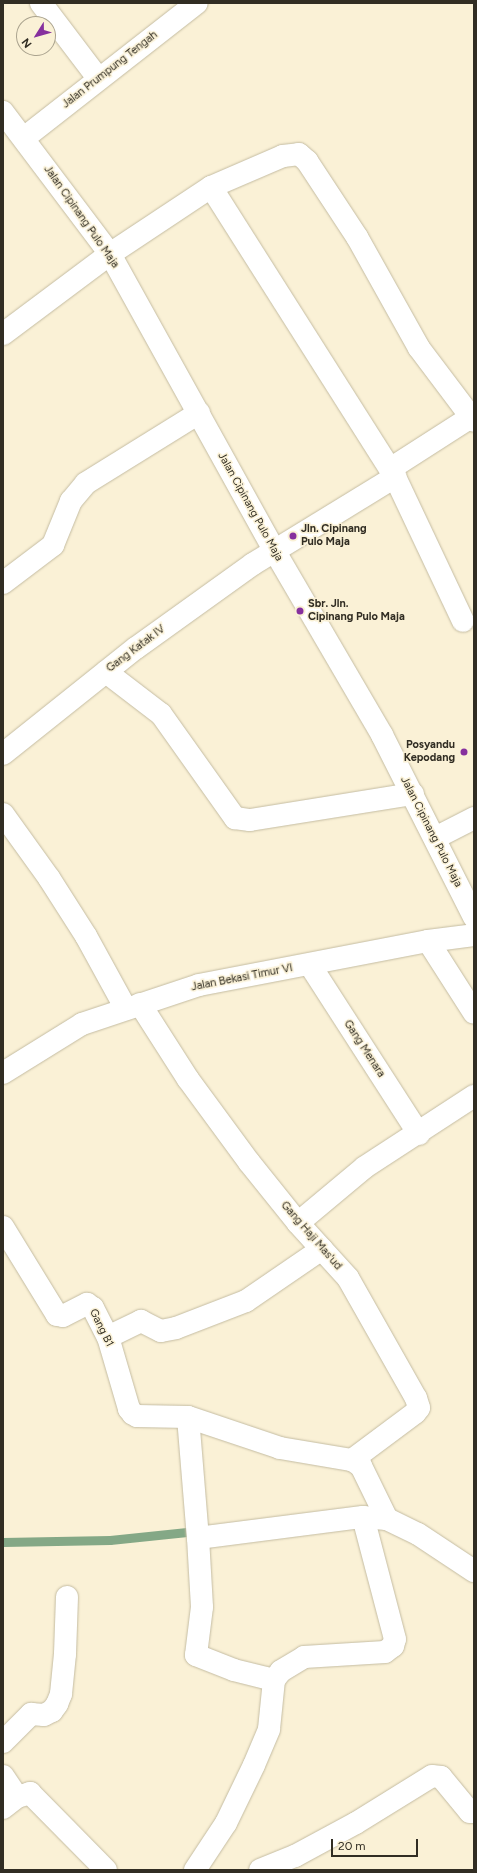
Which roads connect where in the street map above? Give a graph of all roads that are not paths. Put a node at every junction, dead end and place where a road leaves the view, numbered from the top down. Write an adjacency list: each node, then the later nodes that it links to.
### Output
1 (41, 3): 3 (street)
2 (197, 3): 3 (street, Jalan Prumpung Tengah)
3 (98, 78): 4 (street, Jalan Prumpung Tengah)
4 (11, 127): 6 (street, Jalan Cipinang Pulo Maja)
5 (211, 187): 6 (street); 9 (street); 10 (street)
6 (110, 254): 7 (street); 8 (street, Jalan Cipinang Pulo Maja)
7 (3, 334)
8 (199, 413): 11 (street, Jalan Cipinang Pulo Maja); 12 (street)
9 (473, 418): 10 (street, Gang Katak IV)
10 (393, 473): 11 (street, Gang Katak IV); 13 (street)
11 (274, 550): 14 (street, Gang Katak IV); 17 (street, Jalan Cipinang Pulo Maja)
12 (3, 583)
13 (463, 621)
14 (106, 672): 15 (street, Gang Katak IV); 17 (street)
15 (13, 736): 16 (street, Gang Katak IV)
16 (3, 754)
17 (413, 794): 20 (street, Jalan Cipinang Pulo Maja)
18 (3, 814): 25 (street, Gang Haji Mas'ud)
19 (474, 818): 20 (street)
20 (435, 838): 21 (street, Jalan Cipinang Pulo Maja)
21 (474, 917)
22 (474, 935): 23 (street, Jalan Bekasi Timur VI)
23 (428, 941): 24 (street, Jalan Bekasi Timur VI); 26 (street)
24 (310, 965): 25 (street, Jalan Bekasi Timur VI); 29 (street, Gang Menara)
25 (133, 1007): 27 (street, Jalan Bekasi Timur VI); 30 (street, Gang Haji Mas'ud)
26 (474, 1012)
27 (3, 1074)
28 (474, 1096): 29 (street)
29 (419, 1134): 30 (street)
30 (298, 1223): 32 (street, Gang Haji Mas'ud)
31 (3, 1227): 33 (street, Gang B1)
32 (322, 1249): 33 (street); 35 (street, Gang Haji Mas'ud)
33 (108, 1337): 34 (street, Gang B1)
34 (188, 1417): 35 (street); 38 (street)
35 (352, 1460): 36 (street)
36 (385, 1512): 37 (street); 39 (street)
37 (363, 1517): 38 (street); 41 (street)
38 (197, 1527): 41 (street)
39 (474, 1571)
40 (67, 1597): 42 (street)
41 (274, 1680): 47 (street)
42 (3, 1742)
43 (3, 1776): 44 (street)
44 (10, 1802): 46 (street)
45 (474, 1812): 48 (street)
46 (106, 1870)
47 (195, 1870)
48 (260, 1870)

